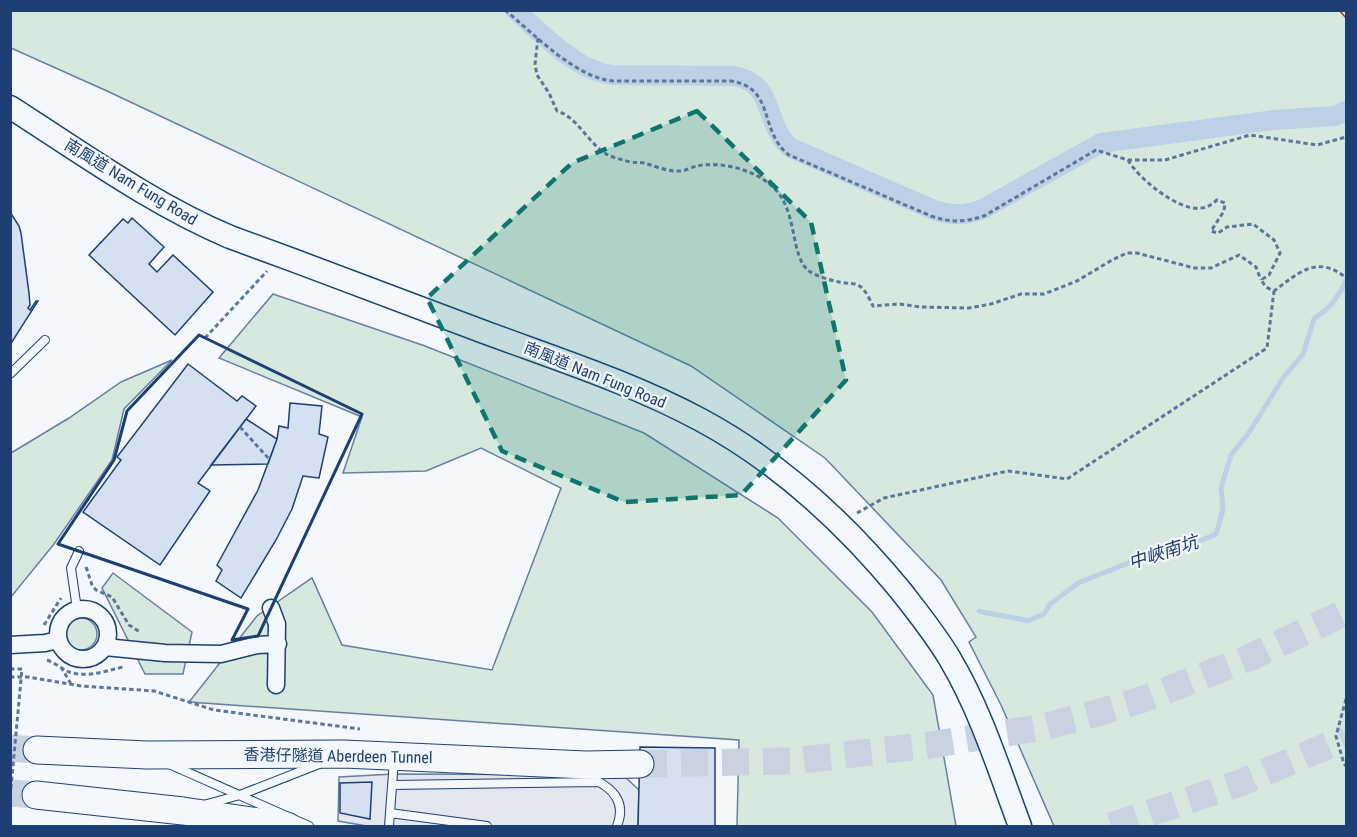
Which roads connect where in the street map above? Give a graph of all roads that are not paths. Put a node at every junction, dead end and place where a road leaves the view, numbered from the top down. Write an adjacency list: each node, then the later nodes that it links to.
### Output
1 (10, 107): 27 (main road, 南風道 Nam Fung Road)
2 (45, 340): 3 (lane)
3 (10, 374)
4 (79, 551): 6 (lane)
5 (271, 608): 8 (street)
6 (77, 609): 7 (street); 10 (street)
7 (58, 640): 9 (street); 10 (street)
8 (278, 644): 10 (street); 11 (street)
9 (10, 645)
10 (105, 647)
11 (276, 685)
12 (37, 750): 14 (highway, 香港仔隧道 Aberdeen Tunnel)
13 (344, 754): 14 (highway, 香港仔隧道 Aberdeen Tunnel); 15 (highway, 香港仔隧道 Aberdeen Tunnel); 18 (lane)
14 (147, 755): 18 (lane)
15 (394, 756): 16 (highway, 香港仔隧道 Aberdeen Tunnel); 17 (lane)
16 (640, 764)
17 (393, 785): 21 (lane); 26 (lane)
18 (240, 795): 20 (lane); 23 (lane)
19 (23, 796): 20 (highway)
20 (183, 811): 22 (highway)
21 (390, 813): 24 (lane); 25 (lane)
22 (286, 826)
23 (309, 826)
24 (389, 826)
25 (487, 826)
26 (617, 826)
27 (1020, 826)

